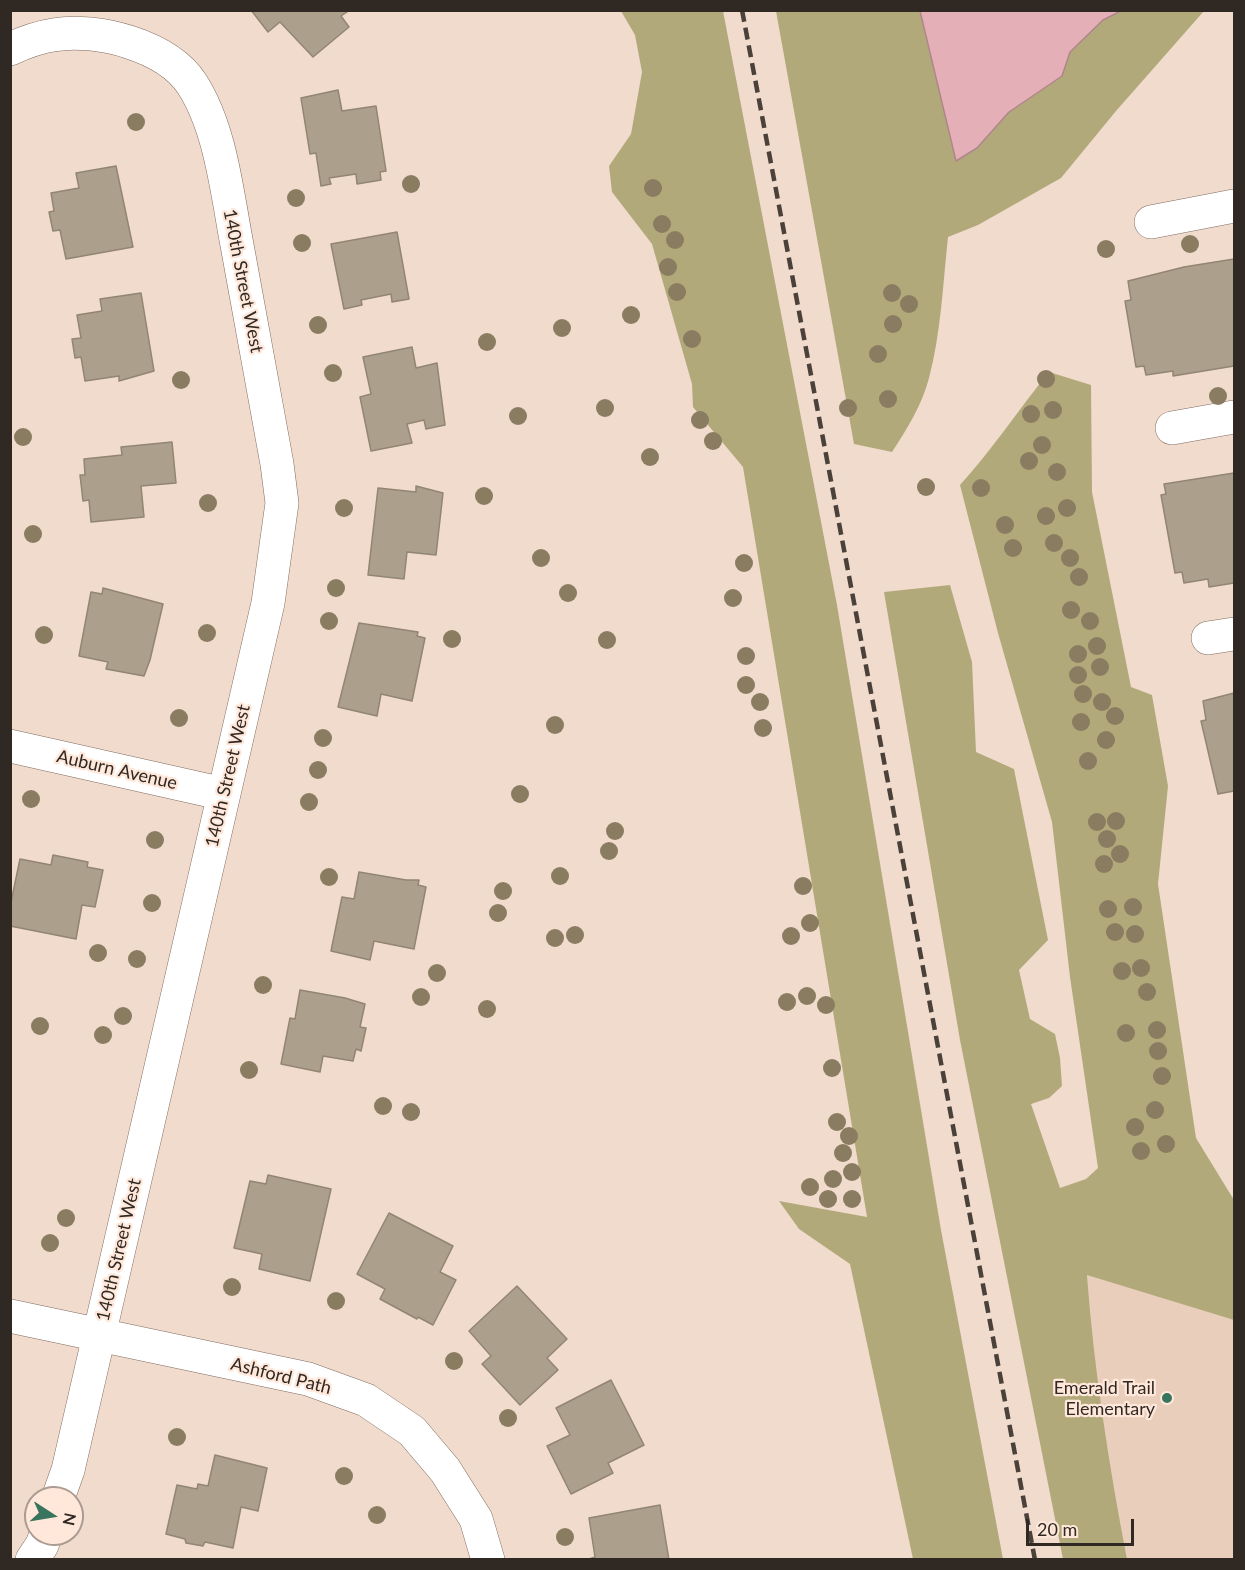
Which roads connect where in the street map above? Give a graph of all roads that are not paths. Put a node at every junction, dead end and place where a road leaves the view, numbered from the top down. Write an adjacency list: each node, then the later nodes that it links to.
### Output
1 (10, 50): 7 (street, 140th Street West)
2 (1234, 206): 3 (street)
3 (1150, 222)
4 (1234, 417): 5 (street)
5 (1172, 428)
6 (10, 746): 7 (street, Auburn Avenue)
7 (224, 794): 9 (street, 140th Street West)
8 (10, 1316): 9 (street, Ashford Path)
9 (99, 1336): 10 (street, 140th Street West); 13 (street, Ashford Path)
10 (62, 1486)
11 (41, 1546): 12 (street)
12 (32, 1560)
13 (488, 1560)

